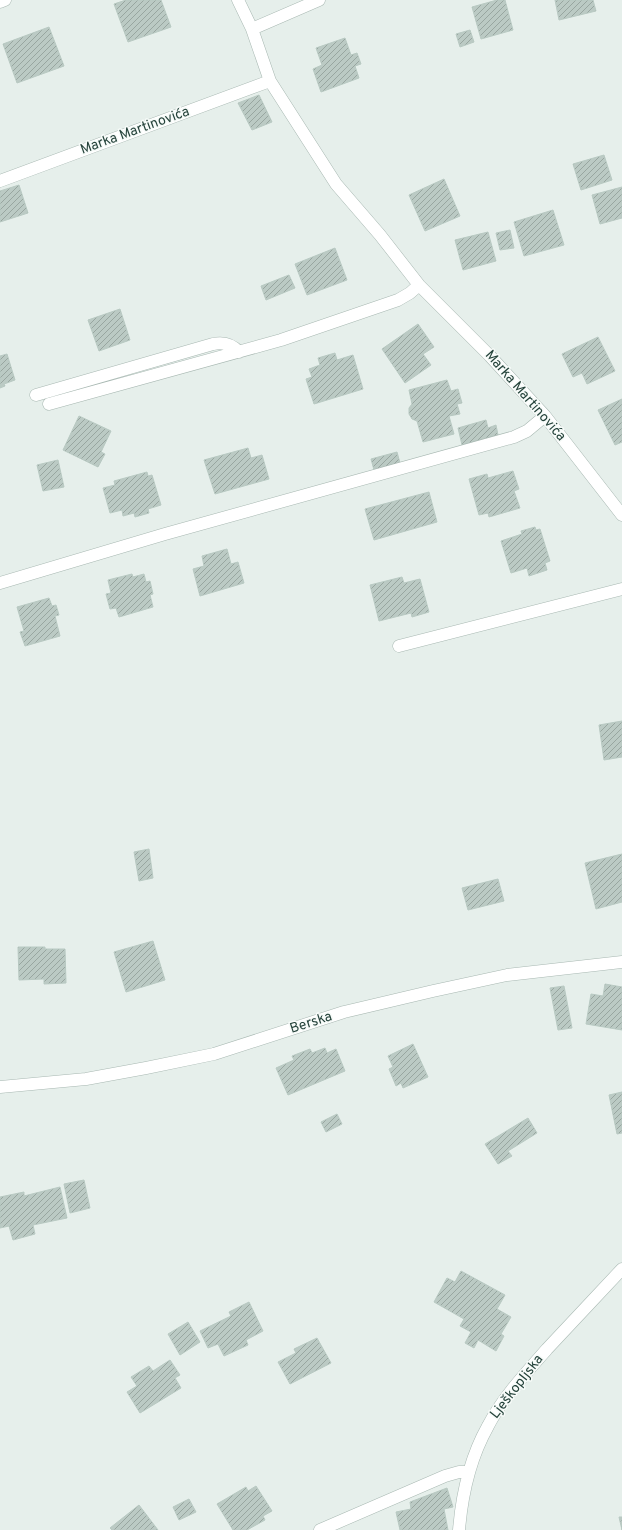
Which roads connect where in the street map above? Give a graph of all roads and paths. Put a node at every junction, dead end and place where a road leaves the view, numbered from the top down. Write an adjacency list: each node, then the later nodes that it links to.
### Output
1 (5, 0): 4 (street)
2 (238, 0): 5 (street, Marka Martinovića)
3 (319, 0): 5 (street)
4 (0, 2)
5 (252, 29): 6 (street, Marka Martinovića)
6 (270, 81): 7 (street, Marka Martinovića); 8 (street, Marka Martinovića)
7 (0, 181)
8 (419, 285): 9 (street); 12 (street, Marka Martinovića)
9 (238, 352): 10 (street); 11 (street)
10 (36, 395)
11 (49, 404)
12 (545, 416): 13 (street, Marka Martinovića); 14 (street)
13 (622, 515)
14 (0, 583)
15 (622, 589): 16 (street)
16 (399, 646)
17 (622, 962): 18 (street, Berska)
18 (0, 1087)
19 (622, 1269): 20 (street, Lješkopljska)
20 (468, 1472): 21 (street); 22 (street, Lješkopljska)
21 (320, 1530)
22 (459, 1530)

